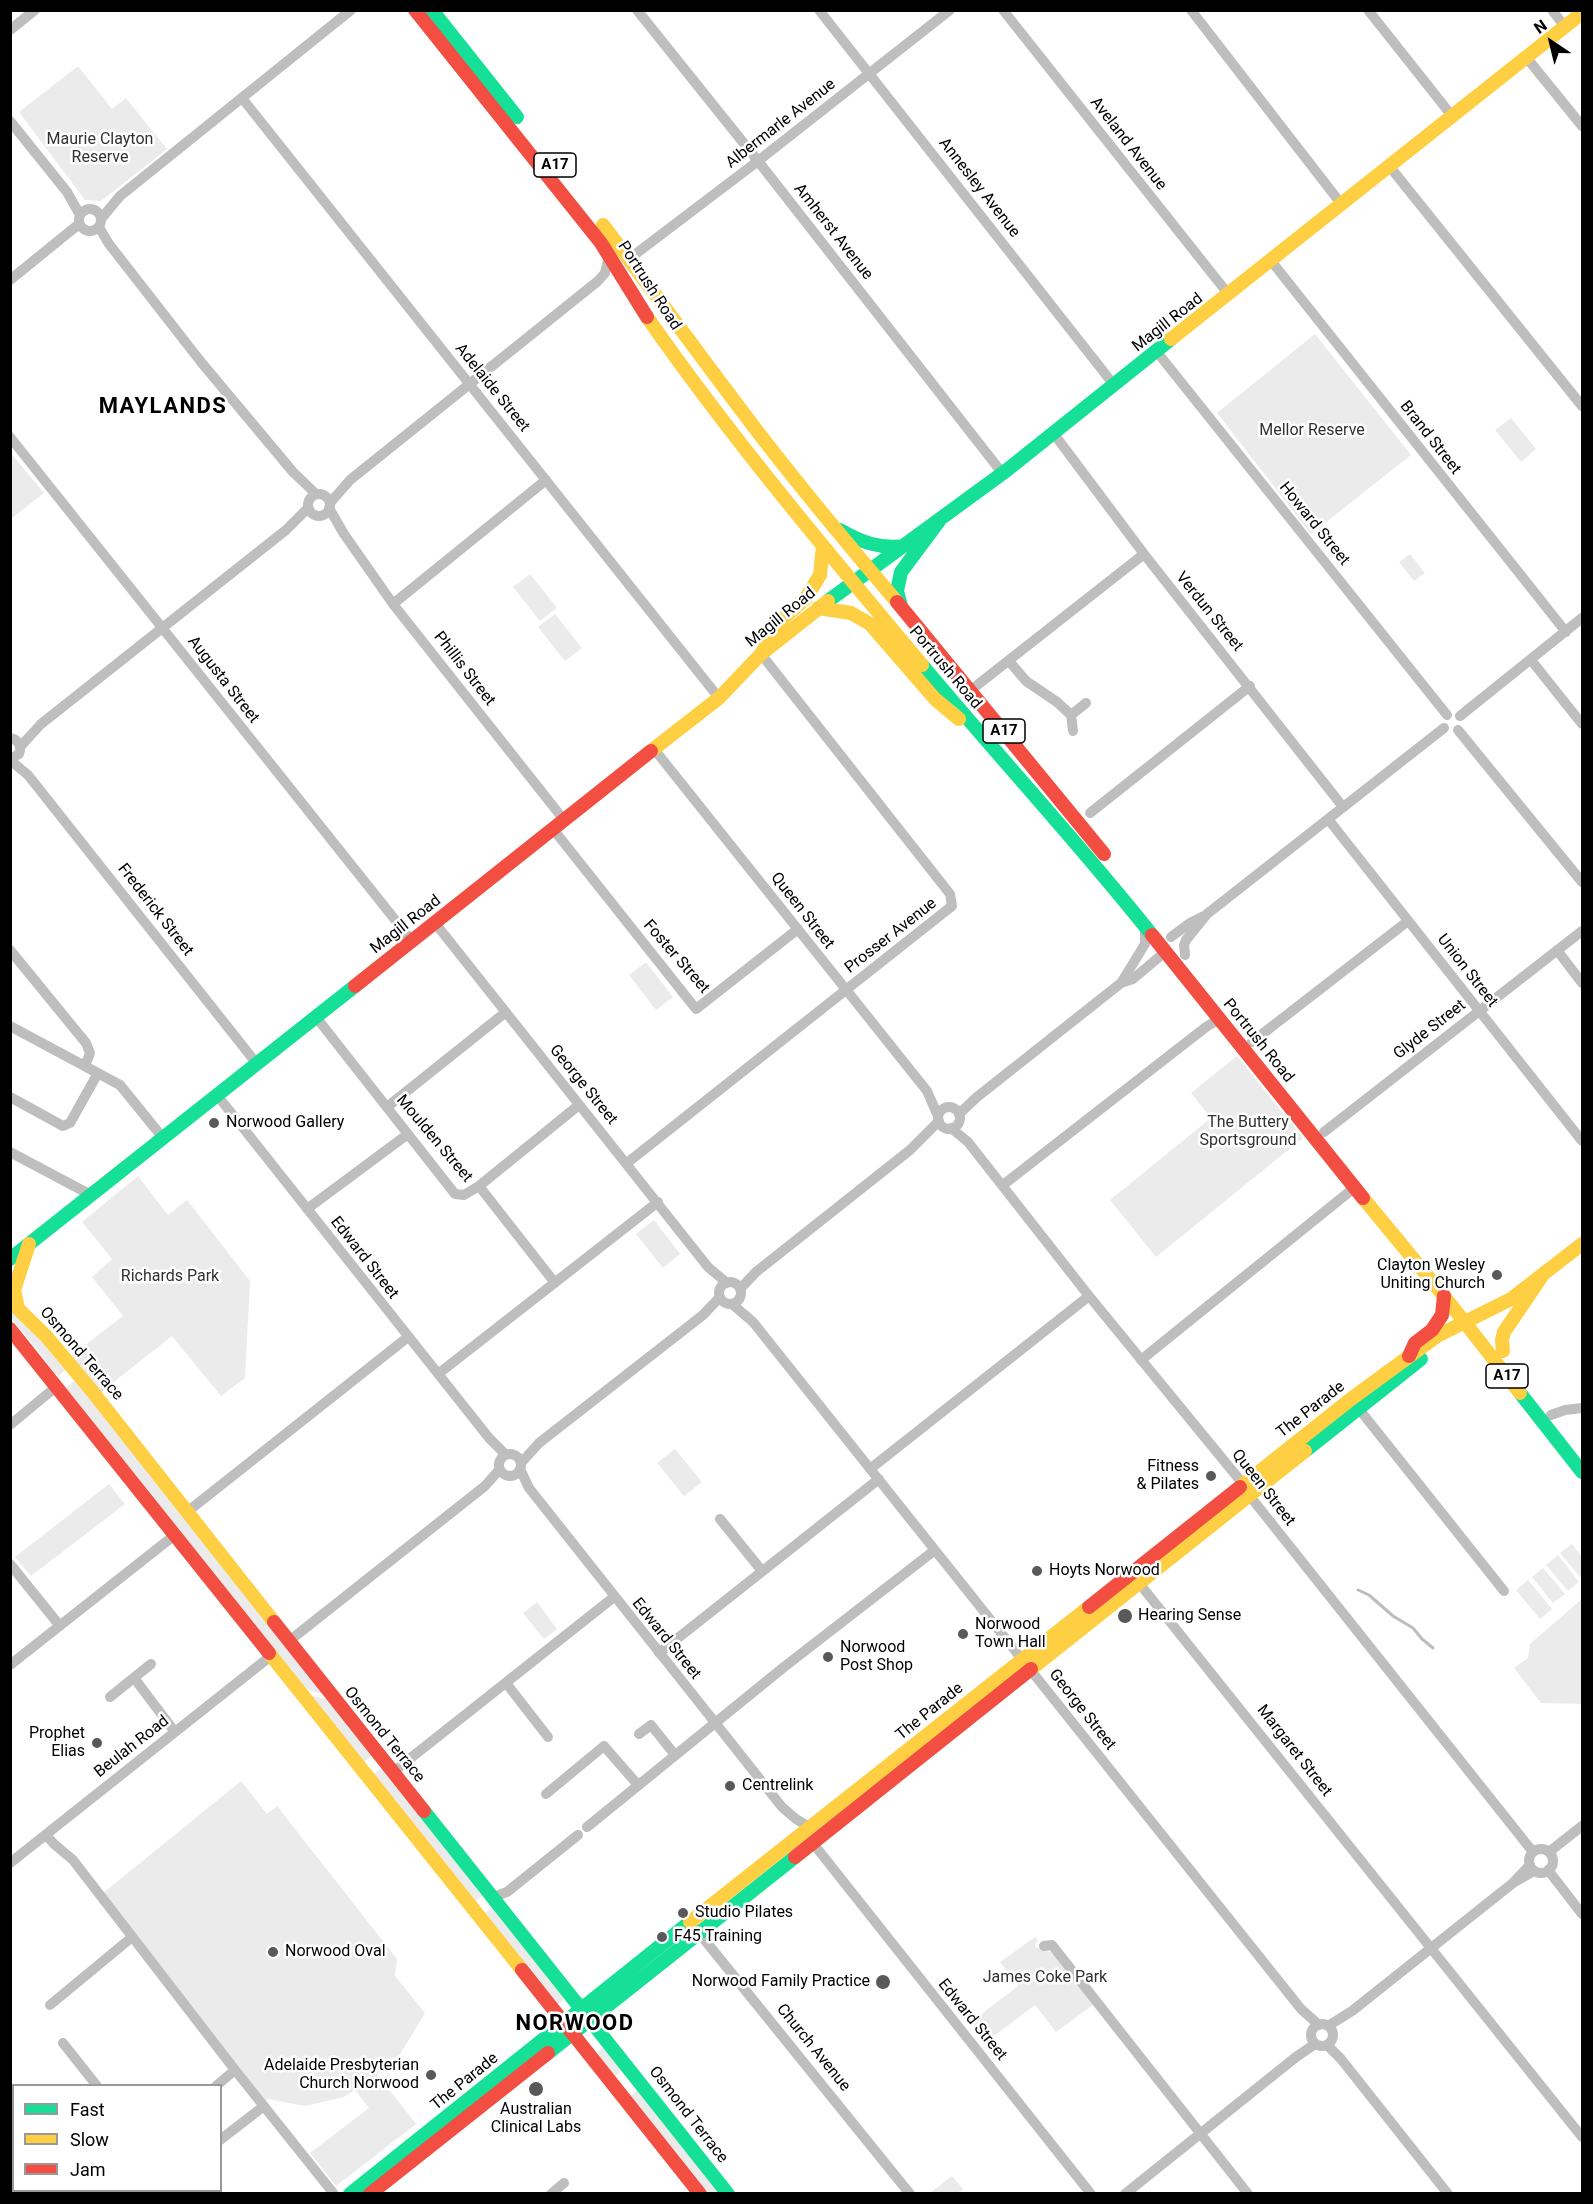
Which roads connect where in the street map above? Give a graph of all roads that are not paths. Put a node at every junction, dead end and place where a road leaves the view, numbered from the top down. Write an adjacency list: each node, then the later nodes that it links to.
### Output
1 (35, 10): 14 (street)
2 (351, 10): 17 (street)
3 (415, 10): 25 (main road, Portrush Road / A17)
4 (432, 10): 27 (main road, Portrush Road / A17)
5 (637, 10): 21 (street, Amherst Avenue)
6 (819, 10): 16 (street, Annesley Avenue)
7 (950, 10): 16 (street, Albermarle Avenue)
8 (1003, 10): 31 (street, Aveland Avenue)
9 (1191, 10): 23 (street)
10 (1368, 10): 18 (street)
11 (1552, 10): 13 (street)
12 (1582, 13): 13 (main road, Magill Road)
13 (1565, 27): 15 (main road, Magill Road)
14 (10, 30)
15 (1526, 57): 18 (main road, Magill Road); 20 (street)
16 (870, 74): 21 (street, Albermarle Avenue); 36 (street, Annesley Avenue)
17 (242, 98): 24 (street); 35 (street, Adelaide Street)
18 (1452, 116): 22 (main road, Magill Road)
19 (10, 121): 24 (street, Phillis Street)
20 (1582, 126)
21 (758, 161): 27 (street, Albermarle Avenue); 40 (street, Amherst Avenue)
22 (1390, 167): 23 (main road, Magill Road); 37 (street)
23 (1342, 206): 28 (main road, Magill Road)
24 (89, 221): 29 (street); 42 (street, Phillis Street)
25 (601, 243): 26 (main road, Portrush Road / A17); 27 (main road)
26 (609, 256): 30 (street); 32 (main road, Portrush Road / A17)
27 (629, 259): 33 (main road); 44 (main road, Portrush Road / A17)
28 (1272, 262): 31 (main road, Magill Road); 55 (street, Brand Street)
29 (10, 280)
30 (598, 281): 32 (street); 35 (street)
31 (1229, 295): 34 (main road, Magill Road)
32 (637, 302): 33 (main road, Portrush Road / A17)
33 (658, 332): 46 (main road, Portrush Road / A17)
34 (1157, 352): 36 (main road, Magill Road); 64 (street, Howard Street)
35 (469, 384): 41 (street, Adelaide Street); 42 (street)
36 (1114, 385): 38 (main road, Magill Road)
37 (1582, 406)
38 (1054, 434): 40 (main road, Magill Road); 47 (street, Verdun Street)
39 (10, 436): 54 (street, Augusta Street)
40 (1003, 474): 43 (main road, Magill Road)
41 (546, 480): 50 (street); 61 (street, Adelaide Street)
42 (319, 504): 50 (street, Phillis Street); 54 (street)
43 (939, 521): 45 (main road, Magill Road); 51 (main road)
44 (833, 526): 45 (main road); 48 (main road, Portrush Road / A17)
45 (907, 545): 48 (main road, Magill Road)
46 (822, 546): 49 (main road, Portrush Road / A17); 56 (main road)
47 (1144, 554): 58 (street); 59 (street, Verdun Street)
48 (870, 571): 49 (main road, Magill Road); 51 (main road, Portrush Road / A17)
49 (852, 583): 52 (main road, Magill Road); 70 (main road, Portrush Road / A17)
50 (393, 604): 76 (street, Phillis Street)
51 (901, 606): 60 (main road, Portrush Road / A17)
52 (818, 608): 56 (main road, Magill Road); 70 (main road)
53 (1582, 618): 55 (street)
54 (162, 628): 72 (street); 87 (street, Augusta Street)
55 (1566, 632): 57 (street)
56 (761, 654): 61 (main road, Magill Road); 94 (street, Prosser Avenue)
57 (1531, 660): 65 (street); 66 (street)
58 (1009, 661): 60 (street); 63 (street)
59 (1250, 686): 73 (street, Verdun Street); 74 (street)
60 (972, 690): 78 (main road, Portrush Road / A17)
61 (719, 698): 71 (main road, Magill Road)
62 (1086, 703): 63 (street)
63 (1071, 715): 69 (street)
64 (1447, 715): 65 (street); 67 (street)
65 (1460, 716): 68 (street)
66 (1582, 724)
67 (1444, 728): 68 (street); 73 (street)
68 (1458, 730): 79 (street)
69 (1073, 731)
70 (981, 736): 83 (main road, Portrush Road / A17)
71 (654, 748): 76 (main road, Magill Road); 84 (street, Queen Street)
72 (14, 749): 101 (street, Frederick Street)
73 (1343, 807): 75 (street)
74 (1090, 813)
75 (1328, 819): 80 (street); 81 (street, Union Street)
76 (564, 820): 77 (main road, Magill Road)
77 (553, 829): 82 (main road, Magill Road); 84 (street, Foster Street)
78 (1106, 857): 86 (main road, Portrush Road / A17); 90 (main road)
79 (1582, 882)
80 (1207, 914): 86 (street); 91 (street)
81 (1408, 921): 95 (street, Union Street); 100 (street)
82 (435, 922): 87 (main road, Magill Road); 96 (street, George Street)
83 (1144, 926): 90 (main road, Portrush Road / A17); 92 (street)
84 (798, 929): 94 (street, Queen Street)
85 (1582, 931): 89 (street, Glyde Street)
86 (1171, 937): 91 (main road, Portrush Road / A17); 98 (main road)
87 (412, 941): 97 (main road, Magill Road)
88 (10, 950): 102 (street)
89 (1557, 950): 93 (street); 95 (street, Glyde Street)
90 (1165, 952): 92 (street); 98 (main road, Portrush Road / A17)
91 (1185, 955): 100 (main road, Portrush Road / A17)
92 (1120, 983): 108 (street)
93 (1582, 983)
94 (846, 991): 108 (street, Queen Street); 114 (street, Prosser Avenue)
95 (1479, 1011): 109 (street, Glyde Street); 112 (street, Union Street)
96 (506, 1012): 106 (street, George Street); 107 (street)
97 (315, 1017): 101 (main road, Magill Road); 107 (street, Moulden Street)
98 (1217, 1017): 115 (street); 117 (main road, Portrush Road / A17)
99 (10, 1026): 102 (street)
100 (1252, 1042): 109 (main road, Portrush Road / A17)
101 (257, 1064): 104 (main road, Magill Road)
102 (85, 1066): 103 (street)
103 (98, 1073): 105 (street); 111 (street)
104 (217, 1095): 111 (main road, Magill Road); 120 (street, Edward Street)
105 (10, 1097)
106 (579, 1105): 114 (street, George Street); 116 (street)
107 (387, 1107): 110 (street, Moulden Street)
108 (949, 1118): 115 (street, Queen Street); 126 (street)
109 (1324, 1132): 130 (main road, Portrush Road / A17)
110 (408, 1134): 116 (street, Moulden Street); 120 (street)
111 (163, 1138): 118 (main road, Magill Road)
112 (1582, 1141)
113 (10, 1152): 118 (street)
114 (627, 1164): 119 (street, George Street)
115 (1003, 1185): 127 (street, Queen Street)
116 (479, 1186): 125 (street, Moulden Street)
117 (1354, 1188): 128 (main road, Portrush Road / A17); 135 (street)
118 (91, 1196): 121 (main road, Magill Road)
119 (658, 1202): 125 (street); 126 (street, George Street)
120 (307, 1209): 132 (street, Edward Street)
121 (30, 1244): 123 (main road, Magill Road); 129 (main road)
122 (1582, 1244): 124 (main road, The Parade)
123 (10, 1259)
124 (1542, 1276): 130 (main road, The Parade); 133 (main road)
125 (555, 1283): 137 (street)
126 (730, 1293): 145 (street); 146 (street, George Street)
127 (1089, 1296): 135 (street, Queen Street); 146 (street)
128 (1444, 1296): 130 (main road, Portrush Road / A17); 134 (main road)
129 (14, 1304): 136 (main road, Osmond Terrace)
130 (1474, 1325): 133 (main road, Portrush Road / A17); 134 (main road, The Parade); 138 (main road, The Parade); 142 (main road, Portrush Road / A17)
131 (10, 1329): 139 (main road)
132 (408, 1337): 137 (street, Edward Street); 150 (street)
133 (1503, 1351): 142 (main road, Portrush Road / A17)
134 (1409, 1356): 138 (main road, The Parade)
135 (1141, 1360): 149 (street, Queen Street)
136 (76, 1371): 139 (main road); 150 (main road, Osmond Terrace)
137 (438, 1374): 145 (street, Edward Street)
138 (1384, 1382): 140 (main road, The Parade)
139 (57, 1386): 143 (street); 152 (main road)
140 (1355, 1404): 149 (main road, The Parade); 157 (street)
141 (1582, 1408): 142 (street)
142 (1547, 1418): 144 (main road, Portrush Road / A17); 147 (main road, Portrush Road / A17)
143 (10, 1425)
144 (1582, 1454)
145 (510, 1465): 158 (street, Edward Street); 160 (street)
146 (870, 1469): 148 (street, George Street)
147 (1582, 1472)
148 (879, 1479): 153 (street, George Street); 155 (street)
149 (1246, 1490): 156 (main road, The Parade); 180 (street, Queen Street)
150 (187, 1512): 160 (main road, Osmond Terrace)
151 (720, 1519): 155 (street)
152 (176, 1534): 159 (street); 162 (main road)
153 (935, 1550): 164 (street, George Street); 169 (street)
154 (10, 1564): 159 (street)
155 (762, 1571): 161 (street)
156 (1135, 1578): 164 (main road, The Parade); 190 (street, Margaret Street)
157 (1504, 1591)
158 (614, 1597): 161 (street, Edward Street); 167 (street)
159 (60, 1626): 165 (street)
160 (290, 1641): 174 (main road, Osmond Terrace)
161 (659, 1653): 169 (street, Edward Street)
162 (272, 1655): 170 (street, Beulah Road); 194 (main road)
163 (151, 1664): 166 (street)
164 (1027, 1664): 179 (main road, The Parade); 196 (street, George Street)
165 (10, 1665)
166 (134, 1678): 168 (street); 170 (street)
167 (506, 1683): 172 (street); 174 (street)
168 (110, 1697)
169 (715, 1724): 173 (street); 179 (street, Edward Street)
170 (175, 1732): 178 (street, Beulah Road)
171 (639, 1734): 173 (street)
172 (548, 1737)
173 (675, 1755): 175 (street)
174 (393, 1772): 185 (main road, Osmond Terrace)
175 (638, 1785): 176 (street); 185 (street)
176 (546, 1794)
177 (1582, 1826): 181 (street)
178 (46, 1835): 182 (street, Beulah Road); 188 (street)
179 (807, 1839): 187 (main road, The Parade); 214 (street, Edward Street)
180 (1533, 1852): 181 (street); 183 (street)
181 (1549, 1852): 184 (street)
182 (10, 1863)
183 (1532, 1868): 184 (street); 190 (street)
184 (1548, 1870): 186 (street)
185 (493, 1897): 192 (main road, Osmond Terrace)
186 (1582, 1914)
187 (695, 1928): 192 (main road, The Parade); 193 (main road, The Parade); 213 (street, Church Avenue)
188 (131, 1938): 191 (street); 198 (street)
189 (1044, 1946): 203 (street)
190 (1431, 1948): 196 (street); 204 (street, Margaret Street)
191 (50, 2005)
192 (581, 2007): 193 (main road, Osmond Terrace); 194 (main road, The Parade)
193 (591, 2019): 195 (main road, The Parade); 212 (main road, Osmond Terrace)
194 (562, 2023): 195 (main road); 202 (main road, The Parade)
195 (571, 2034): 202 (main road, The Parade); 211 (main road)
196 (1322, 2035): 203 (street); 217 (street, George Street)
197 (63, 2043): 199 (street)
198 (235, 2070): 200 (street); 201 (street)
199 (96, 2084)
200 (217, 2084)
201 (264, 2106): 205 (street); 207 (street)
202 (453, 2120): 208 (main road, The Parade); 209 (main road, The Parade)
203 (1200, 2132): 215 (street); 216 (street)
204 (1582, 2137)
205 (222, 2138)
206 (564, 2183): 210 (street)
207 (334, 2193)
208 (350, 2193)
209 (370, 2193)
210 (551, 2193)
211 (700, 2193)
212 (728, 2193)
213 (910, 2193)
214 (1091, 2193)
215 (1125, 2193)
216 (1248, 2193)
217 (1448, 2193)

